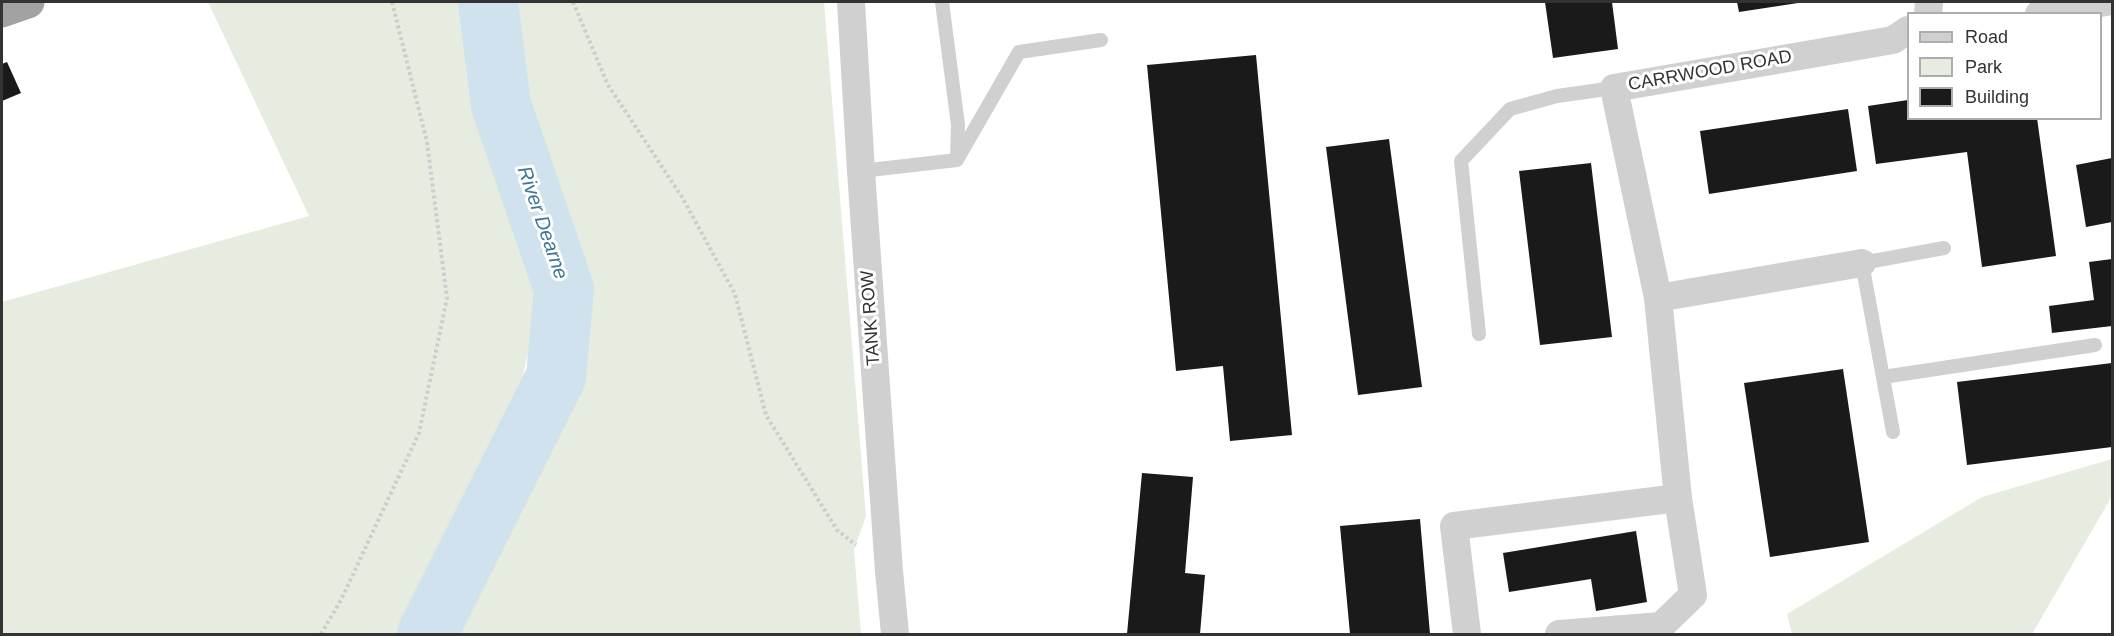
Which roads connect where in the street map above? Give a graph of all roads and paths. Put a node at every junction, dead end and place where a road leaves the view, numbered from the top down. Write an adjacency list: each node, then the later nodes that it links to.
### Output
1 (28, 2): 7 (highway)
2 (393, 2): 23 (path)
3 (573, 2): 22 (path)
4 (851, 2): 13 (street, TANK ROW)
5 (942, 2): 12 (lane)
6 (2106, 2): 8 (street)
7 (2, 11)
8 (2050, 12)
9 (1907, 31): 11 (street, CARRWOOD ROAD)
10 (1101, 40): 12 (lane)
11 (1614, 88): 16 (street, CARRWOOD ROAD); 17 (lane)
12 (957, 160): 13 (lane)
13 (861, 171): 22 (street, TANK ROW)
14 (1944, 248): 15 (lane)
15 (1862, 263): 16 (street); 19 (lane)
16 (1658, 298): 21 (street, CARRWOOD ROAD)
17 (1479, 334)
18 (2095, 345): 19 (lane)
19 (1883, 376): 20 (lane)
20 (1893, 432)
21 (1678, 498): 25 (street); 26 (street, CARRWOOD ROAD)
22 (889, 571): 24 (street, TANK ROW)
23 (321, 634)
24 (896, 634)
25 (1467, 634)
26 (1559, 634)

